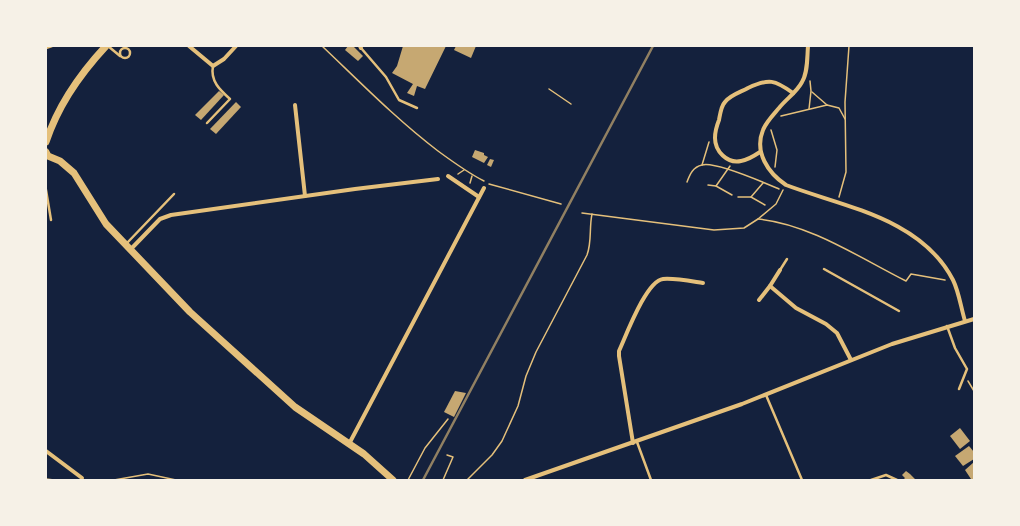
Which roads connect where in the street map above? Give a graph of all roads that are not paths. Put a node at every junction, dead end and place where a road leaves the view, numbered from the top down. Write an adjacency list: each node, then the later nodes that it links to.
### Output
1 (52, 46): 7 (lane)
2 (107, 46): 8 (lane); 14 (main road)
3 (189, 46): 9 (street)
4 (236, 46): 9 (street)
5 (808, 46): 10 (street)
6 (360, 47): 12 (lane)
7 (46, 48)
8 (121, 56): 8 (lane)
9 (213, 66): 13 (lane)
10 (793, 93): 15 (street); 15 (street)
11 (295, 105): 22 (street)
12 (417, 108)
13 (208, 123)
14 (46, 142)
15 (760, 152): 35 (street)
16 (47, 154): 25 (main road)
17 (448, 176): 23 (street)
18 (438, 180): 22 (street)
19 (484, 188): 23 (street)
20 (46, 190): 24 (lane)
21 (174, 194): 25 (lane)
22 (305, 196): 26 (street)
23 (479, 197): 41 (street)
24 (51, 220)
25 (125, 245): 26 (main road)
26 (130, 250): 41 (main road)
27 (787, 260): 29 (lane)
28 (824, 269): 33 (lane)
29 (780, 270): 31 (street)
30 (703, 283): 40 (street)
31 (770, 286): 32 (street); 37 (street)
32 (759, 300)
33 (899, 310)
34 (974, 319): 35 (street)
35 (965, 321): 36 (street)
36 (947, 326): 37 (street); 38 (lane)
37 (852, 360): 39 (street)
38 (960, 389)
39 (765, 395): 40 (street); 47 (lane)
40 (635, 442): 45 (street); 46 (lane)
41 (349, 444): 44 (main road)
42 (46, 451): 43 (street)
43 (82, 478)
44 (393, 480)
45 (525, 480)
46 (651, 480)
47 (802, 480)
48 (871, 480): 49 (lane)
49 (897, 480)

